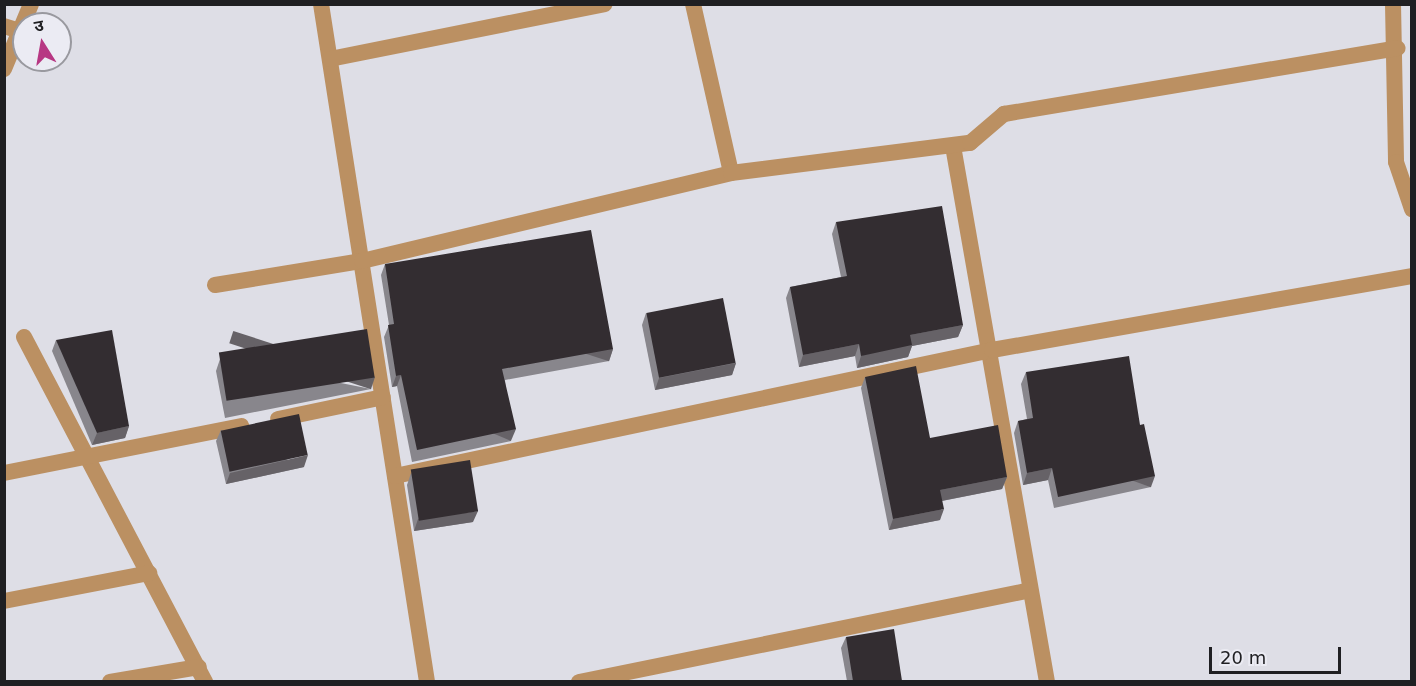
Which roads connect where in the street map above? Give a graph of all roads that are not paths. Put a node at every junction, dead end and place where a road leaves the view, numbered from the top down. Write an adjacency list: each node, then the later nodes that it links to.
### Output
1 (321, 4): 7 (street)
2 (605, 4): 7 (street)
3 (693, 4): 10 (street)
4 (1393, 4): 6 (street)
5 (12, 28): 8 (street)
6 (1397, 48): 9 (street); 11 (street)
7 (330, 59): 12 (street)
8 (4, 69)
9 (953, 146): 10 (street); 16 (street)
10 (731, 173): 12 (street)
11 (1412, 209)
12 (362, 261): 14 (street); 17 (street)
13 (1412, 276): 16 (street)
14 (215, 285)
15 (24, 337): 18 (street)
16 (992, 350): 20 (street); 22 (street)
17 (383, 397): 18 (street); 20 (street)
18 (88, 458): 19 (street); 21 (street)
19 (4, 473)
20 (395, 476): 26 (street)
21 (149, 573): 23 (street); 24 (street)
22 (1028, 591): 27 (street); 28 (street)
23 (4, 601)
24 (202, 674): 25 (street)
25 (110, 681)
26 (428, 681)
27 (579, 681)
28 (1047, 681)

